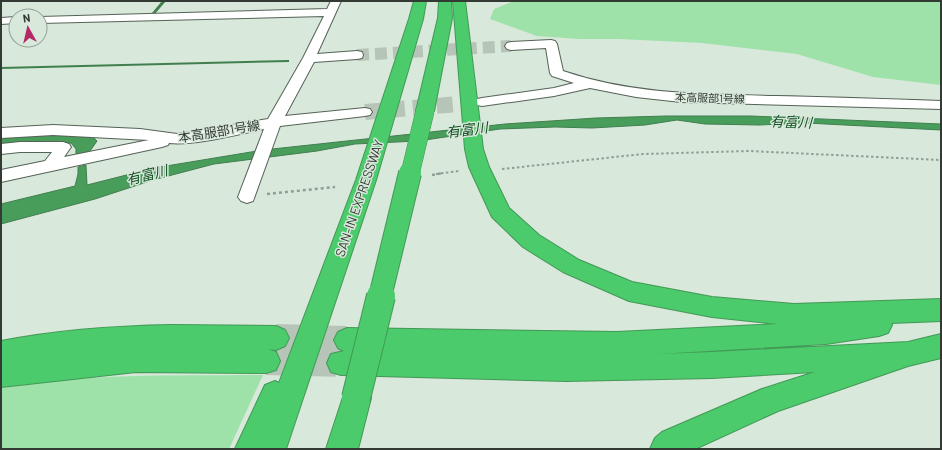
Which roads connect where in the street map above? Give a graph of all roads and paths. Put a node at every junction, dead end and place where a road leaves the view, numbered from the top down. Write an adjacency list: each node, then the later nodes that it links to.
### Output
1 (420, 1): 24 (highway, SAN-IN EXPRESSWAY)
2 (445, 1): 33 (highway, bridge)
3 (459, 1): 10 (highway)
4 (333, 7): 5 (street); 8 (street)
5 (48, 20)
6 (511, 46): 9 (street)
7 (357, 55): 8 (street)
8 (309, 58): 13 (street)
9 (590, 84): 10 (street, 本高服部1号線); 11 (street, 本高服部1号線)
10 (475, 105): 20 (highway)
11 (941, 105)
12 (365, 112): 13 (street, 本高服部1号線)
13 (274, 122): 15 (street, 本高服部1号線); 23 (street)
14 (1, 133): 15 (street, 本高服部1号線)
15 (177, 139): 18 (street)
16 (1, 149): 18 (street)
17 (941, 160): 20 (path)
18 (54, 161): 19 (street); 21 (street)
19 (1, 166)
20 (489, 168): 25 (highway)
21 (1, 176)
22 (335, 187): 23 (path)
23 (247, 197)
24 (332, 278): 31 (highway); 32 (highway, SAN-IN EXPRESSWAY)
25 (941, 310)
26 (941, 316): 29 (highway)
27 (941, 346): 29 (highway)
28 (1, 353): 30 (highway)
29 (908, 354): 34 (highway)
30 (1, 374)
31 (251, 449)
32 (270, 449)
33 (342, 449)
34 (666, 449)

